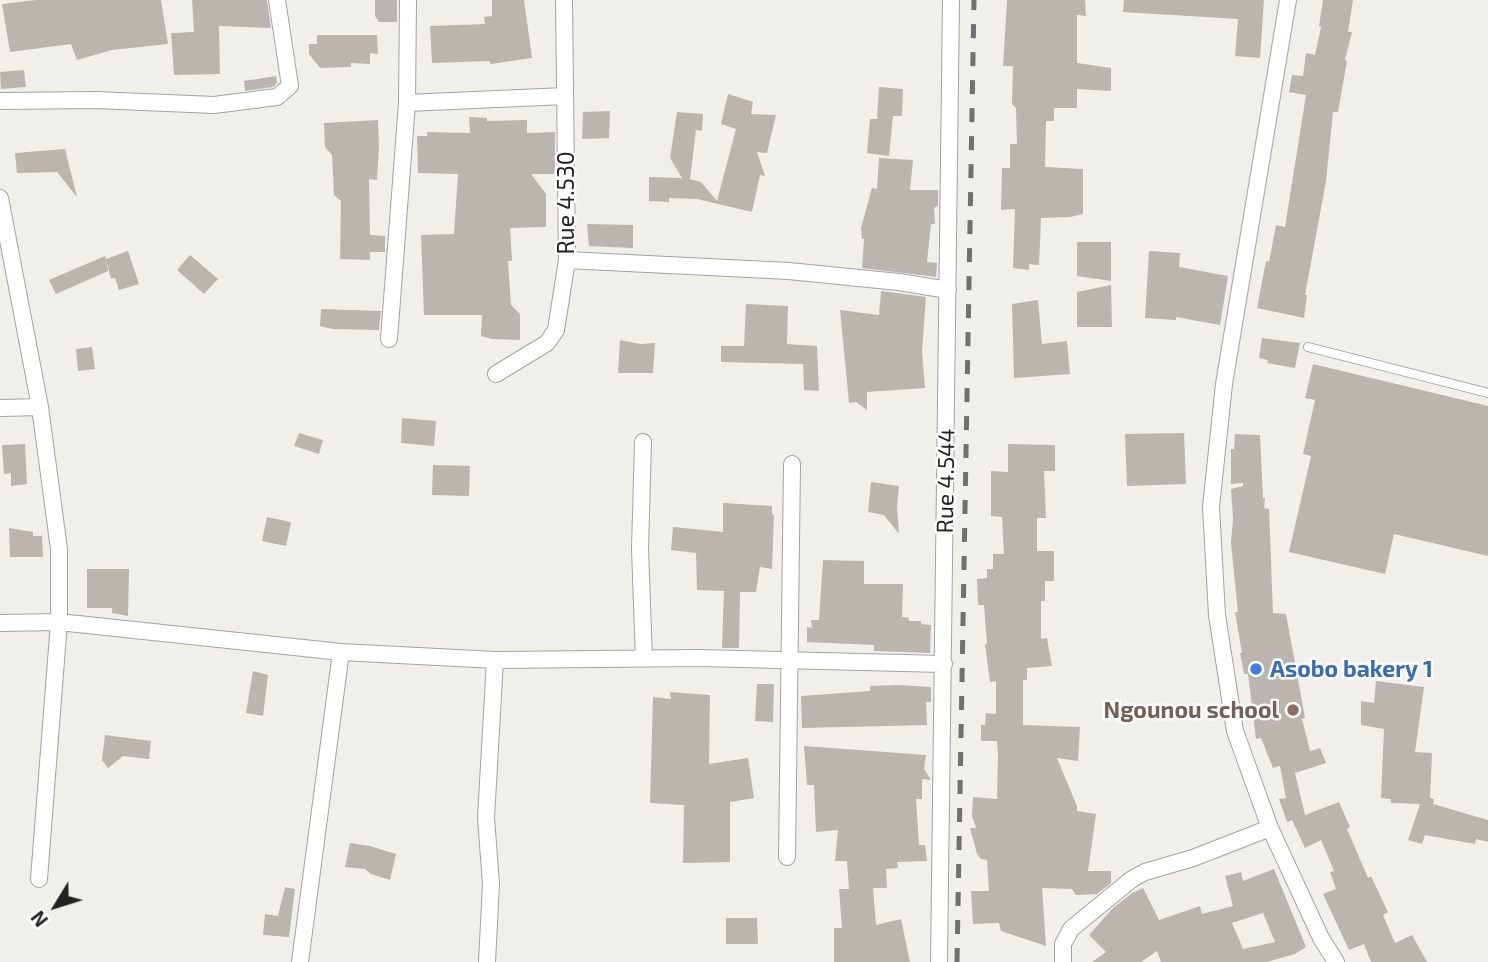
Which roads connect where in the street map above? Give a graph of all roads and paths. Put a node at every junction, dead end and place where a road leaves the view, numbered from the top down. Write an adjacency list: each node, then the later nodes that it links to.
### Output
1 (277, 0): 7 (street)
2 (408, 0): 8 (street)
3 (564, 0): 6 (street, Rue 4.530)
4 (951, 0): 12 (street, Rue 4.544)
5 (1288, 0): 28 (street)
6 (565, 96): 8 (street); 11 (street, Rue 4.530)
7 (0, 101)
8 (407, 103): 13 (street)
9 (0, 198): 10 (street)
10 (4, 241): 17 (street)
11 (568, 261): 12 (street); 15 (street, Rue 4.530)
12 (948, 290): 27 (street, Rue 4.544)
13 (389, 339)
14 (1307, 347): 16 (lane)
15 (496, 374)
16 (1488, 393)
17 (40, 407): 18 (street); 21 (street)
18 (0, 408)
19 (643, 442): 24 (street)
20 (792, 464): 26 (street)
21 (59, 622): 22 (street); 23 (street); 30 (street)
22 (0, 623)
23 (341, 652): 25 (street); 31 (street)
24 (644, 659): 25 (street); 26 (street)
25 (495, 660): 32 (street)
26 (791, 661): 27 (street); 29 (street)
27 (944, 664): 33 (street, Rue 4.544)
28 (1270, 828): 34 (street); 35 (street)
29 (787, 857)
30 (39, 878)
31 (300, 962)
32 (488, 962)
33 (939, 962)
34 (1063, 962)
35 (1336, 962)

